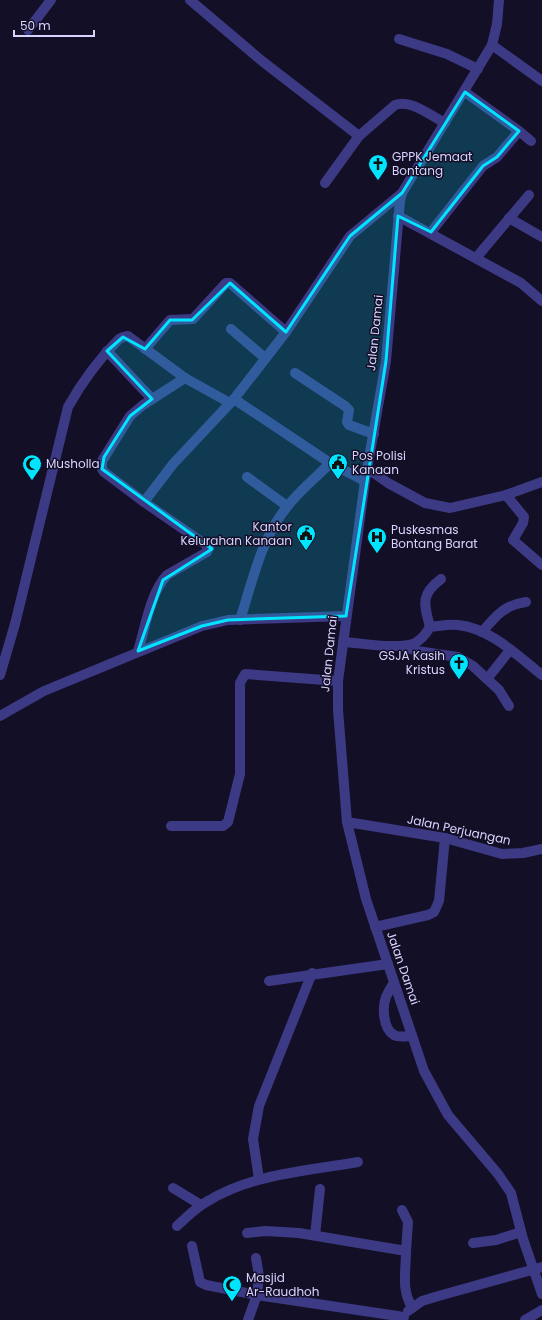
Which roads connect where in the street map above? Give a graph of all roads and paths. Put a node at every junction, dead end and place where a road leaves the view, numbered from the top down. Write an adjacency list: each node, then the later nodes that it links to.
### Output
1 (51, 0): 4 (street)
2 (190, 0): 12 (street)
3 (499, 0): 6 (street, Jalan Damai)
4 (28, 30)
5 (399, 39): 7 (street)
6 (492, 45): 7 (street, Jalan Damai); 8 (street)
7 (478, 70): 9 (street, Jalan Damai)
8 (542, 81)
9 (465, 92): 10 (street, Jalan Damai); 11 (street)
10 (445, 123): 12 (street); 15 (street, Jalan Damai)
11 (519, 131): 13 (street); 19 (street)
12 (359, 136): 14 (street)
13 (531, 142)
14 (325, 183)
15 (402, 193): 17 (street, Jalan Damai); 24 (street)
16 (529, 195): 18 (street)
17 (398, 216): 19 (street); 32 (street, Jalan Damai)
18 (509, 218): 20 (street); 21 (street)
19 (431, 232): 21 (street)
20 (542, 238)
21 (476, 258): 22 (street)
22 (542, 301)
23 (231, 329): 27 (street)
24 (286, 332): 25 (street); 27 (street)
25 (145, 349): 26 (street); 29 (street)
26 (107, 352): 30 (street); 52 (street)
27 (265, 358): 31 (street)
28 (295, 373): 32 (street)
29 (185, 378): 30 (street); 31 (street)
30 (152, 399): 39 (street)
31 (232, 401): 33 (street); 39 (street)
32 (374, 434): 34 (street, Jalan Damai)
33 (330, 463): 36 (street); 40 (street)
34 (368, 469): 36 (street, Jalan Damai); 38 (street)
35 (247, 477): 40 (street)
36 (365, 481): 44 (street, Jalan Damai)
37 (542, 482): 38 (street)
38 (506, 494): 41 (street)
39 (144, 502): 51 (street)
40 (287, 506): 45 (street)
41 (542, 565)
42 (441, 579): 46 (street)
43 (526, 602): 47 (street)
44 (345, 619): 45 (street); 48 (street, Jalan Damai)
45 (240, 620): 51 (street)
46 (430, 627): 47 (street); 49 (street)
47 (482, 632): 50 (street)
48 (343, 637): 49 (street); 55 (street, Jalan Damai)
49 (403, 646): 54 (street)
50 (510, 650): 53 (street); 54 (street)
51 (138, 651): 57 (street)
52 (0, 675)
53 (542, 675)
54 (487, 679): 56 (street)
55 (338, 681): 58 (street, Jalan Damai); 59 (street)
56 (509, 706)
57 (0, 716)
58 (347, 822): 60 (street, Jalan Perjuangan); 62 (street, Jalan Damai)
59 (171, 826)
60 (445, 838): 61 (street, Jalan Perjuangan); 62 (street)
61 (542, 849)
62 (375, 927): 63 (street, Jalan Damai)
63 (388, 964): 64 (street); 66 (street, Jalan Damai)
64 (312, 974): 65 (street); 69 (street)
65 (269, 981)
66 (394, 983): 67 (street, Jalan Damai); 67 (street)
67 (412, 1036): 75 (street, Jalan Damai)
68 (358, 1162): 69 (street)
69 (259, 1179): 72 (street)
70 (172, 1188): 72 (street)
71 (320, 1189): 77 (street)
72 (201, 1205): 74 (street)
73 (402, 1210): 80 (street)
74 (178, 1226)
75 (521, 1232): 78 (street); 82 (street, Jalan Damai)
76 (247, 1233): 77 (street)
77 (315, 1235): 80 (street)
78 (473, 1243)
79 (192, 1246): 83 (street)
80 (406, 1251): 85 (street)
81 (256, 1258): 83 (street)
82 (537, 1269): 84 (street, Jalan Damai); 85 (street)
83 (257, 1294): 87 (street); 88 (street)
84 (542, 1294)
85 (412, 1307): 87 (street)
86 (542, 1310): 89 (street)
87 (403, 1319)
88 (248, 1320)
89 (524, 1320)

